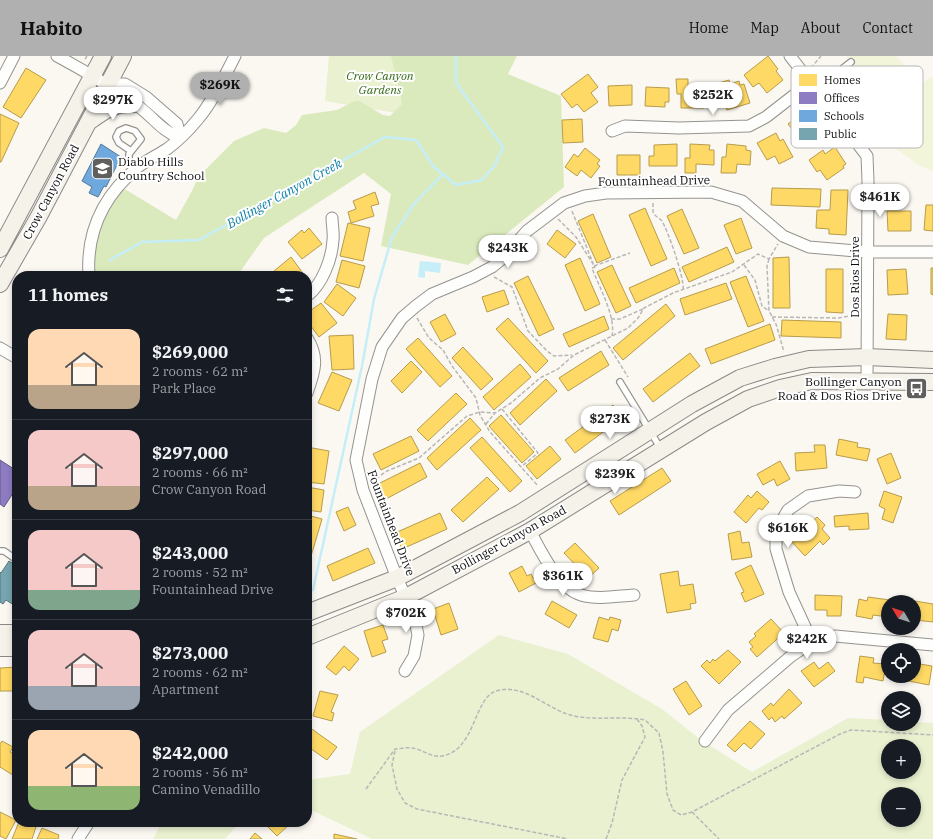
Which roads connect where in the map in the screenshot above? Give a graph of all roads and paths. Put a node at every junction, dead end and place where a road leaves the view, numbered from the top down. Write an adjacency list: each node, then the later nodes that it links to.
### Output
1 (14, 56): 15 (street)
2 (56, 56): 14 (street)
3 (87, 56): 9 (path)
4 (103, 56): 14 (main road, Crow Canyon Road)
5 (123, 56): 16 (main road, Crow Canyon Road)
6 (235, 56): 21 (street)
7 (790, 56): 11 (street, Dos Rios Drive)
8 (821, 56): 12 (path)
9 (85, 59)
10 (851, 62): 13 (lane)
11 (798, 66)
12 (811, 66)
13 (845, 66)
14 (93, 75): 16 (street); 30 (main road, Crow Canyon Road)
15 (0, 83)
16 (108, 84): 18 (street); 19 (main road, Crow Canyon Road); 21 (street)
17 (791, 100): 20 (street)
18 (134, 104): 19 (main road); 21 (street)
19 (88, 122): 39 (main road, Crow Canyon Road)
20 (612, 131)
21 (180, 138): 24 (street)
22 (861, 148): 31 (street, Dos Rios Drive)
23 (131, 151): 23 (lane); 24 (lane)
24 (134, 171): 37 (street)
25 (656, 193): 26 (street, Fountainhead Drive); 29 (street, Fountainhead Drive); 40 (path)
26 (568, 202): 27 (street, Fountainhead Drive); 36 (path)
27 (554, 210): 36 (path); 38 (street, Fountainhead Drive)
28 (332, 218): 41 (street)
29 (783, 236): 31 (street, Fountainhead Drive); 34 (path)
30 (0, 248)
31 (868, 252): 32 (street, Fountainhead Drive); 45 (street, Dos Rios Drive)
32 (933, 252)
33 (630, 253): 36 (path)
34 (769, 259): 35 (path); 44 (path)
35 (744, 264): 40 (path); 44 (path)
36 (595, 267): 47 (path)
37 (89, 271)
38 (482, 273): 43 (street, Fountainhead Drive); 53 (path)
39 (0, 284)
40 (683, 290): 42 (path)
41 (312, 292)
42 (644, 308): 47 (path); 48 (path)
43 (412, 309): 63 (path); 69 (street, Fountainhead Drive)
44 (769, 311): 46 (path)
45 (868, 312): 46 (path); 54 (street, Dos Rios Drive)
46 (772, 317): 56 (path)
47 (612, 319): 48 (path)
48 (612, 336): 49 (path)
49 (605, 340): 53 (path); 58 (path)
50 (0, 348): 52 (street)
51 (312, 349): 57 (street)
52 (12, 355)
53 (574, 355): 62 (path)
54 (868, 357): 55 (main road, Bollinger Canyon Road); 56 (main road, Bollinger Canyon Road); 59 (street, Dos Rios Drive)
55 (933, 360)
56 (787, 364): 66 (main road, Bollinger Canyon Road)
57 (312, 377)
58 (628, 377)
59 (867, 380): 61 (main road, Bollinger Canyon Road); 67 (main road, Bollinger Canyon Road)
60 (620, 382): 66 (lane)
61 (933, 382)
62 (502, 409): 64 (path); 68 (path)
63 (480, 412): 64 (path); 65 (path); 69 (path)
64 (495, 414): 65 (path)
65 (486, 424): 68 (path)
66 (650, 431): 67 (lane); 71 (main road, Bollinger Canyon Road)
67 (661, 449): 72 (main road, Bollinger Canyon Road)
68 (521, 467): 71 (path)
69 (362, 490): 75 (street, Fountainhead Drive)
70 (855, 492): 82 (street)
71 (547, 496): 75 (main road, Bollinger Canyon Road)
72 (530, 531): 76 (street); 77 (main road, Bollinger Canyon Road)
73 (0, 551): 74 (lane)
74 (12, 557)
75 (397, 578): 77 (street, Fountainhead Drive); 78 (main road, Bollinger Canyon Road)
76 (634, 595)
77 (406, 597): 81 (main road, Bollinger Canyon Road); 86 (street, Fountainhead Drive)
78 (312, 610)
79 (0, 633): 80 (main road)
80 (12, 633)
81 (312, 635)
82 (812, 642): 83 (street); 89 (street)
83 (933, 645)
84 (0, 648): 85 (main road)
85 (12, 648)
86 (405, 671)
87 (637, 718): 90 (path); 92 (path); 96 (path)
88 (933, 735): 92 (path)
89 (705, 741)
90 (396, 749): 91 (path); 95 (path)
91 (366, 789)
92 (692, 812): 97 (path)
93 (86, 827): 94 (street)
94 (78, 839)
95 (568, 839)
96 (606, 839)
97 (719, 839)

